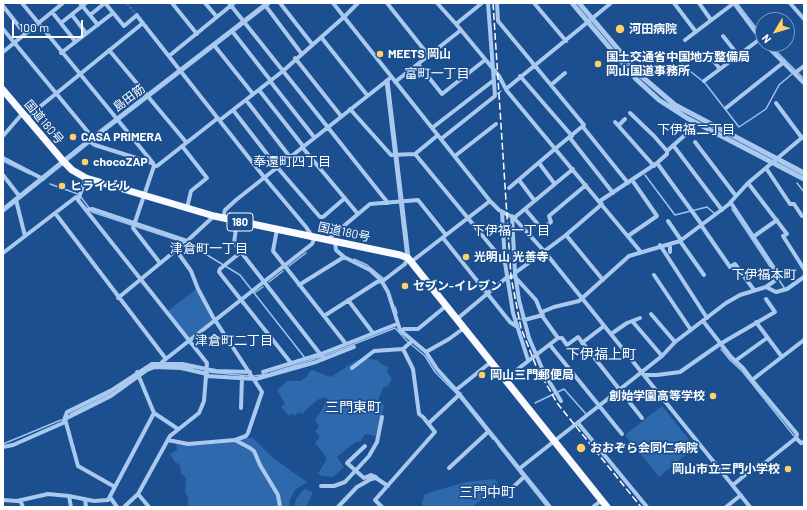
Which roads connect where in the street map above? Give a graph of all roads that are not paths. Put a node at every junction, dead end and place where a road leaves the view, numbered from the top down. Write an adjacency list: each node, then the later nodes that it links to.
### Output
1 (22, 3): 36 (street)
2 (63, 3): 26 (street)
3 (105, 3): 27 (street); 29 (street)
4 (172, 3): 48 (street)
5 (205, 3): 30 (street)
6 (280, 3): 55 (street)
7 (333, 3): 31 (street)
8 (358, 3): 31 (street)
9 (387, 3): 66 (street)
10 (437, 3): 39 (street)
11 (482, 3): 39 (street)
12 (488, 3): 73 (street)
13 (497, 3): 71 (street)
14 (534, 3): 53 (street)
15 (572, 3): 35 (street)
16 (579, 3): 35 (street)
17 (611, 3): 35 (street)
18 (674, 3): 45 (street)
19 (699, 3): 33 (street)
20 (734, 3): 33 (street); 44 (street)
21 (790, 3): 32 (street)
22 (83, 4): 28 (street); 29 (street)
23 (232, 4): 30 (street); 34 (street)
24 (266, 4): 34 (street, 島田筋); 62 (street)
25 (3, 6): 47 (street)
26 (52, 12): 36 (street); 37 (street)
27 (113, 13): 38 (street); 40 (street)
28 (72, 15): 37 (street); 46 (street)
29 (90, 15): 40 (street)
30 (217, 17): 48 (street)
31 (344, 17): 50 (street); 81 (street)
32 (804, 19)
33 (711, 20): 45 (street)
34 (244, 21): 43 (street, 島田筋); 76 (street)
35 (590, 21): 53 (street); 130 (street)
36 (38, 23): 47 (street); 61 (street)
37 (61, 23): 52 (street)
38 (143, 23): 58 (street); 65 (street)
39 (456, 24): 42 (street)
40 (98, 25): 46 (street)
41 (3, 29): 54 (street)
42 (461, 30): 66 (street); 68 (street)
43 (232, 31): 56 (street, 島田筋); 83 (street)
44 (755, 31)
45 (696, 32): 51 (street)
46 (86, 33): 52 (street)
47 (25, 34): 54 (street)
48 (197, 34): 65 (street)
49 (723, 36): 64 (street)
50 (321, 37): 55 (street); 93 (street)
51 (685, 40)
52 (75, 42): 61 (street)
53 (566, 42): 71 (street)
54 (14, 43): 59 (street); 91 (street)
55 (312, 44): 62 (street)
56 (214, 45): 75 (street, 島田筋); 92 (street)
57 (755, 46): 64 (street)
58 (109, 50): 79 (street); 94 (street)
59 (3, 52)
60 (774, 52): 69 (street)
61 (61, 53): 79 (street)
62 (301, 54): 67 (street)
63 (708, 54): 74 (street)
64 (738, 55): 74 (street)
65 (169, 56): 75 (street)
66 (429, 56): 70 (street)
67 (295, 58): 76 (street); 102 (street)
68 (485, 60): 70 (street); 73 (street)
69 (784, 62): 77 (street); 97 (street)
70 (418, 64): 85 (street)
71 (535, 65): 80 (street); 87 (street)
72 (804, 66): 77 (street)
73 (493, 69): 82 (street); 88 (street)
74 (720, 69): 84 (street)
75 (181, 70): 94 (street, 島田筋); 104 (street)
76 (283, 71): 83 (street); 108 (street)
77 (796, 72): 86 (street)
78 (565, 73): 87 (street)
79 (78, 74): 91 (street); 103 (street)
80 (520, 76): 88 (street); 114 (street)
81 (389, 79): 85 (street); 93 (street); 126 (street)
82 (494, 80): 109 (street); 117 (street)
83 (270, 81): 90 (street); 113 (street)
84 (704, 81)
85 (395, 82): 109 (street)
86 (804, 83)
87 (551, 85): 107 (street)
88 (506, 88): 123 (street)
89 (3, 90): 101 (highway, 国道180号 / 180)
90 (259, 90): 92 (street); 122 (street)
91 (56, 92): 101 (street); 116 (street)
92 (253, 94): 95 (street)
93 (367, 95): 98 (street)
94 (147, 96): 103 (street, 島田筋); 118 (street)
95 (246, 100): 99 (street); 128 (street)
96 (776, 103): 115 (street)
97 (726, 108)
98 (350, 109): 102 (street); 126 (street)
99 (233, 110): 104 (street); 135 (street)
100 (630, 113): 124 (street)
101 (24, 116): 112 (street); 131 (highway, 国道180号 / 180)
102 (341, 116): 108 (street)
103 (117, 119): 116 (street, 島田筋); 134 (street)
104 (219, 119): 118 (street); 140 (street)
105 (625, 119): 133 (street)
106 (496, 124): 127 (street)
107 (583, 126): 114 (street); 147 (street)
108 (328, 127): 113 (street); 160 (street)
109 (432, 128): 110 (street)
110 (438, 135): 117 (street); 125 (street)
111 (685, 135): 120 (street)
112 (3, 136)
113 (314, 137): 122 (street)
114 (571, 137): 123 (street); 151 (street)
115 (803, 137): 130 (street)
116 (91, 139): 131 (street, 島田筋); 134 (street)
117 (441, 139): 127 (street)
118 (186, 142): 121 (street)
119 (695, 142): 153 (street)
120 (673, 145): 124 (street); 167 (street)
121 (182, 146): 134 (street); 163 (street)
122 (302, 147): 128 (street); 155 (street)
123 (556, 148): 132 (street); 136 (street)
124 (667, 151): 133 (street)
125 (415, 154): 126 (street); 175 (street)
126 (395, 156): 159 (street)
127 (455, 156): 157 (street)
128 (290, 157): 135 (street)
129 (3, 158): 142 (street)
130 (775, 161): 137 (street); 138 (street)
131 (64, 162): 141 (highway, 国道180号 / 180); 142 (street, 島田筋)
132 (539, 163): 144 (street); 146 (street)
133 (656, 164): 145 (street); 180 (street)
134 (153, 165): 152 (street)
135 (277, 167): 140 (street); 155 (street)
136 (573, 168): 146 (street); 149 (street)
137 (766, 168): 148 (street); 172 (street)
138 (800, 173): 143 (street)
139 (3, 175): 156 (street)
140 (264, 177): 174 (street); 186 (street)
141 (86, 178): 152 (highway, 国道180号 / 180); 154 (street)
142 (43, 179): 156 (street, 島田筋)
143 (804, 179)
144 (519, 180): 150 (street); 158 (street)
145 (632, 180): 147 (street); 185 (street)
146 (554, 183): 158 (street)
147 (628, 183): 151 (street)
148 (748, 183): 153 (street); 176 (street)
149 (586, 185): 161 (street); 164 (street)
150 (509, 188)
151 (613, 192): 161 (street)
152 (144, 196): 163 (highway, 国道180号 / 180); 179 (street)
153 (736, 196): 162 (street)
154 (79, 197): 166 (street); 169 (street)
155 (345, 198): 170 (street)
156 (18, 199): 165 (street, 島田筋); 183 (street)
157 (490, 200): 168 (street); 175 (street)
158 (534, 200): 164 (street)
159 (402, 202): 160 (street); 184 (street); 201 (street)
160 (388, 203): 170 (street)
161 (601, 203): 182 (street); 185 (street)
162 (731, 203): 167 (street); 187 (street)
163 (187, 209): 171 (highway, 国道180号 / 180)
164 (524, 209): 173 (street)
165 (3, 210)
166 (89, 210): 179 (street); 211 (street)
167 (722, 210): 180 (street)
168 (502, 212): 173 (street); 203 (street)
169 (55, 213): 183 (street); 219 (street)
170 (358, 214): 188 (street)
171 (214, 216): 174 (highway, 国道180号 / 180); 190 (street)
172 (802, 216)
173 (513, 217): 195 (street); 206 (street)
174 (223, 218): 177 (highway, 国道180号 / 180)
175 (467, 218): 184 (street); 203 (street)
176 (777, 220): 187 (street); 205 (street)
177 (237, 221): 181 (highway, 国道180号 / 180); 197 (street)
178 (668, 221): 189 (street)
179 (134, 225): 190 (street); 202 (street)
180 (702, 225): 189 (street); 217 (street)
181 (277, 229): 186 (highway, 国道180号 / 180); 204 (street)
182 (566, 235): 195 (street); 213 (street)
183 (25, 236): 199 (street)
184 (444, 236): 201 (street); 218 (street)
185 (628, 236): 196 (street)
186 (313, 237): 188 (highway, 国道180号 / 180); 204 (street)
187 (753, 237): 216 (street)
188 (327, 240): 191 (highway, 国道180号 / 180)
189 (681, 241): 193 (street); 208 (street)
190 (186, 242): 194 (street)
191 (336, 242): 200 (street); 201 (highway, 国道180号 / 180)
192 (660, 245): 193 (street); 196 (street); 229 (street)
193 (670, 245): 198 (street)
194 (176, 250): 202 (street); 232 (street)
195 (544, 251): 206 (street); 220 (street)
196 (640, 251): 213 (street)
197 (241, 252): 214 (street); 222 (street)
198 (670, 252)
199 (3, 253)
200 (344, 257): 212 (street); 215 (street)
201 (409, 260): 212 (street); 224 (highway)
202 (160, 263): 211 (street)
203 (505, 263): 210 (street)
204 (284, 266): 214 (street); 215 (street)
205 (804, 269)
206 (515, 274): 210 (street); 225 (street); 231 (street)
207 (654, 275): 241 (street)
208 (704, 275)
209 (804, 277): 216 (street)
210 (506, 278): 218 (street); 237 (street)
211 (141, 279): 219 (street); 247 (street)
212 (381, 280): 223 (street); 236 (street)
213 (603, 280): 220 (street)
214 (264, 282): 222 (street); 257 (street)
215 (299, 285): 227 (street)
216 (766, 287): 217 (street)
217 (754, 290): 229 (street)
218 (488, 295): 230 (street); 237 (street)
219 (118, 298): 261 (street)
220 (582, 298): 225 (street); 238 (street)
221 (766, 299): 235 (street)
222 (242, 300): 232 (street); 266 (street)
223 (348, 300): 227 (street); 242 (street)
224 (446, 306): 230 (highway); 240 (street)
225 (542, 314): 231 (street); 244 (street)
226 (651, 314): 249 (street)
227 (324, 316): 253 (street)
228 (640, 318): 233 (street)
229 (707, 318): 234 (street)
230 (457, 319): 239 (highway)
231 (524, 320): 258 (street)
232 (215, 321): 247 (street); 272 (street)
233 (633, 322): 243 (street); 259 (street)
234 (703, 322): 241 (street); 251 (street)
235 (756, 322): 245 (street); 251 (street)
236 (397, 324): 240 (street); 242 (street)
237 (516, 326): 262 (street)
238 (604, 326): 243 (street); 250 (street)
239 (464, 328): 256 (street); 265 (highway)
240 (400, 330): 248 (street)
241 (692, 330): 249 (street)
242 (373, 333): 253 (street)
243 (611, 334): 270 (street)
244 (558, 338): 250 (street); 252 (street)
245 (767, 338): 260 (street); 263 (street)
246 (804, 340): 260 (street)
247 (190, 341): 261 (street); 269 (street)
248 (410, 342): 255 (street); 256 (street)
249 (675, 342): 259 (street)
250 (582, 343): 277 (street)
251 (720, 344): 263 (street); 270 (street)
252 (550, 345): 258 (street); 280 (street)
253 (344, 347): 254 (street); 257 (street)
254 (354, 347)
255 (403, 349): 267 (street); 286 (street)
256 (426, 352): 276 (street)
257 (323, 356): 266 (street); 266 (street)
258 (536, 356): 262 (street); 279 (street)
259 (662, 356): 270 (street)
260 (782, 357): 275 (street)
261 (166, 359): 264 (street)
262 (528, 360): 274 (street)
263 (735, 361): 275 (street)
264 (162, 362): 269 (street); 271 (street)
265 (491, 362): 274 (highway); 276 (street)
266 (293, 365): 268 (street); 272 (street)
267 (352, 368)
268 (264, 372)
269 (207, 373): 271 (street); 272 (street); 273 (street); 288 (street)
270 (643, 373): 277 (street); 303 (street)
271 (138, 374): 282 (street); 285 (street)
272 (252, 376): 273 (street); 293 (street)
273 (242, 377): 281 (street)
274 (505, 379): 294 (highway)
275 (752, 380): 291 (street)
276 (456, 390): 278 (street)
277 (619, 390): 280 (street); 284 (street)
278 (458, 396): 286 (street); 289 (street)
279 (561, 401)
280 (599, 406): 287 (street); 290 (street)
281 (241, 408)
282 (154, 413): 288 (street); 306 (street)
283 (382, 417): 300 (street)
284 (642, 418)
285 (65, 419): 297 (street); 306 (street)
286 (429, 423): 305 (street)
287 (578, 423): 294 (street); 328 (street)
288 (178, 429): 292 (street)
289 (487, 432): 298 (street); 299 (street)
290 (622, 434)
291 (796, 438): 295 (street); 303 (street)
292 (168, 440): 293 (street); 308 (street)
293 (235, 440): 322 (street)
294 (555, 441): 299 (street); 315 (highway)
295 (804, 442)
296 (366, 446): 300 (street)
297 (3, 447)
298 (449, 468)
299 (519, 469): 301 (street)
300 (356, 471): 302 (street); 304 (street)
301 (524, 477): 307 (street); 325 (street)
302 (376, 478): 305 (street); 323 (street)
303 (733, 485): 309 (street)
304 (321, 486)
305 (388, 486): 324 (street)
306 (115, 487): 311 (street)
307 (510, 490)
308 (138, 494): 320 (street); 321 (street)
309 (741, 495): 329 (street); 330 (street)
310 (69, 496): 312 (street); 314 (street); 317 (street)
311 (110, 497): 312 (street); 319 (street)
312 (84, 499): 318 (street)
313 (3, 500): 314 (street)
314 (20, 500): 316 (street)
315 (602, 500): 326 (street); 327 (highway)
316 (23, 507)
317 (71, 507)
318 (86, 507)
319 (117, 507)
320 (124, 507)
321 (149, 507)
322 (280, 507)
323 (338, 507)
324 (382, 507)
325 (550, 507)
326 (593, 507)
327 (607, 507)
328 (647, 507)
329 (726, 507)
330 (750, 507)

